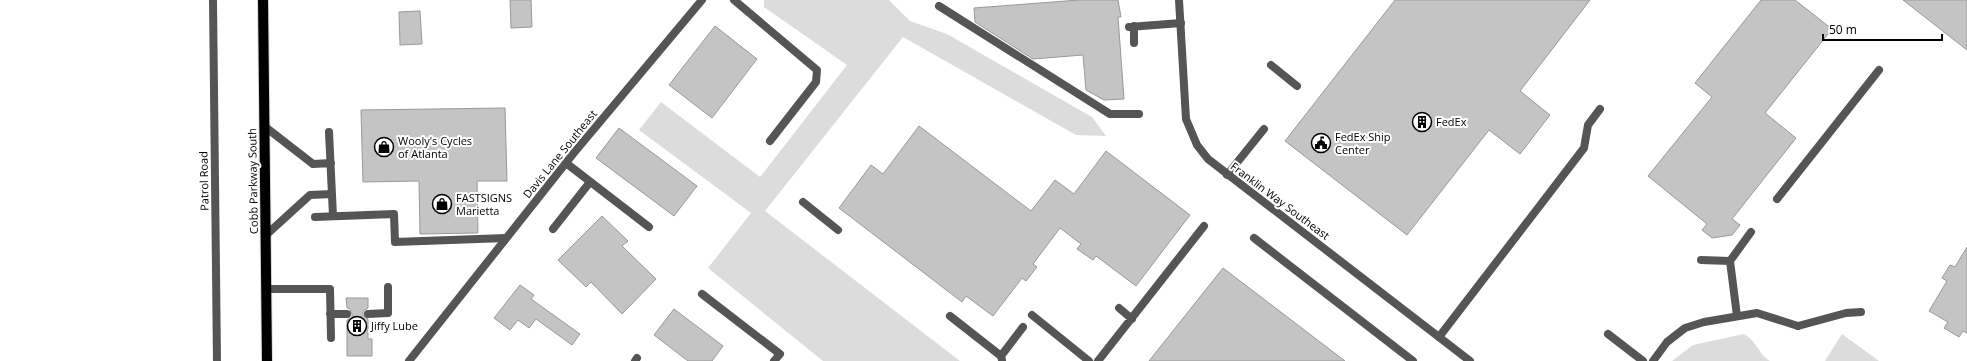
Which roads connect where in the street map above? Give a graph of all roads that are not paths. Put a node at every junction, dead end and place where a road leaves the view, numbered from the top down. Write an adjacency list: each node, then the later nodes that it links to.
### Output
1 (213, 0): 54 (street, Patrol Road)
2 (263, 0): 14 (main road, Cobb Parkway South)
3 (702, 0): 19 (street, Davis Lane Southeast)
4 (734, 0): 17 (street)
5 (1179, 0): 7 (street, Franklin Way Southeast)
6 (939, 6): 13 (street)
7 (1181, 23): 8 (street); 20 (street, Franklin Way Southeast)
8 (1134, 43)
9 (1271, 66): 11 (street)
10 (1879, 70): 23 (street)
11 (1297, 86)
12 (1600, 109): 51 (street)
13 (1139, 114)
14 (264, 126): 18 (street); 32 (main road, Cobb Parkway South)
15 (1264, 129): 20 (street)
16 (329, 132): 18 (street)
17 (770, 141)
18 (331, 163): 22 (street)
19 (566, 163): 21 (street); 33 (street, Davis Lane Southeast)
20 (1227, 175): 51 (street, Franklin Way Southeast)
21 (590, 182): 28 (street); 29 (street)
22 (332, 194): 25 (street); 32 (street)
23 (1777, 199)
24 (803, 202): 30 (street)
25 (333, 216): 26 (street); 33 (street)
26 (315, 217)
27 (1204, 226): 48 (street)
28 (649, 228)
29 (553, 229)
30 (838, 230)
31 (1751, 232): 36 (street)
32 (266, 235): 38 (main road, Cobb Parkway South)
33 (506, 238): 56 (street, Davis Lane Southeast)
34 (1254, 238): 60 (street)
35 (1701, 260): 36 (street)
36 (1730, 261): 47 (street)
37 (388, 287): 44 (street)
38 (266, 289): 42 (street); 55 (main road, Cobb Parkway South)
39 (702, 294): 57 (street)
40 (1119, 308): 48 (street)
41 (1861, 312): 47 (street)
42 (330, 314): 43 (street); 52 (street)
43 (347, 314)
44 (368, 314)
45 (1032, 315): 58 (street)
46 (950, 316): 53 (street)
47 (1737, 316): 63 (street)
48 (1132, 319): 59 (street)
49 (1024, 327): 53 (street)
50 (1608, 334): 62 (street)
51 (1439, 337): 61 (street, Franklin Way Southeast)
52 (331, 338)
53 (1002, 359)
54 (217, 361)
55 (267, 361)
56 (409, 361)
57 (774, 361)
58 (1089, 361)
59 (1098, 361)
60 (1413, 361)
61 (1470, 361)
62 (1643, 361)
63 (1653, 361)

